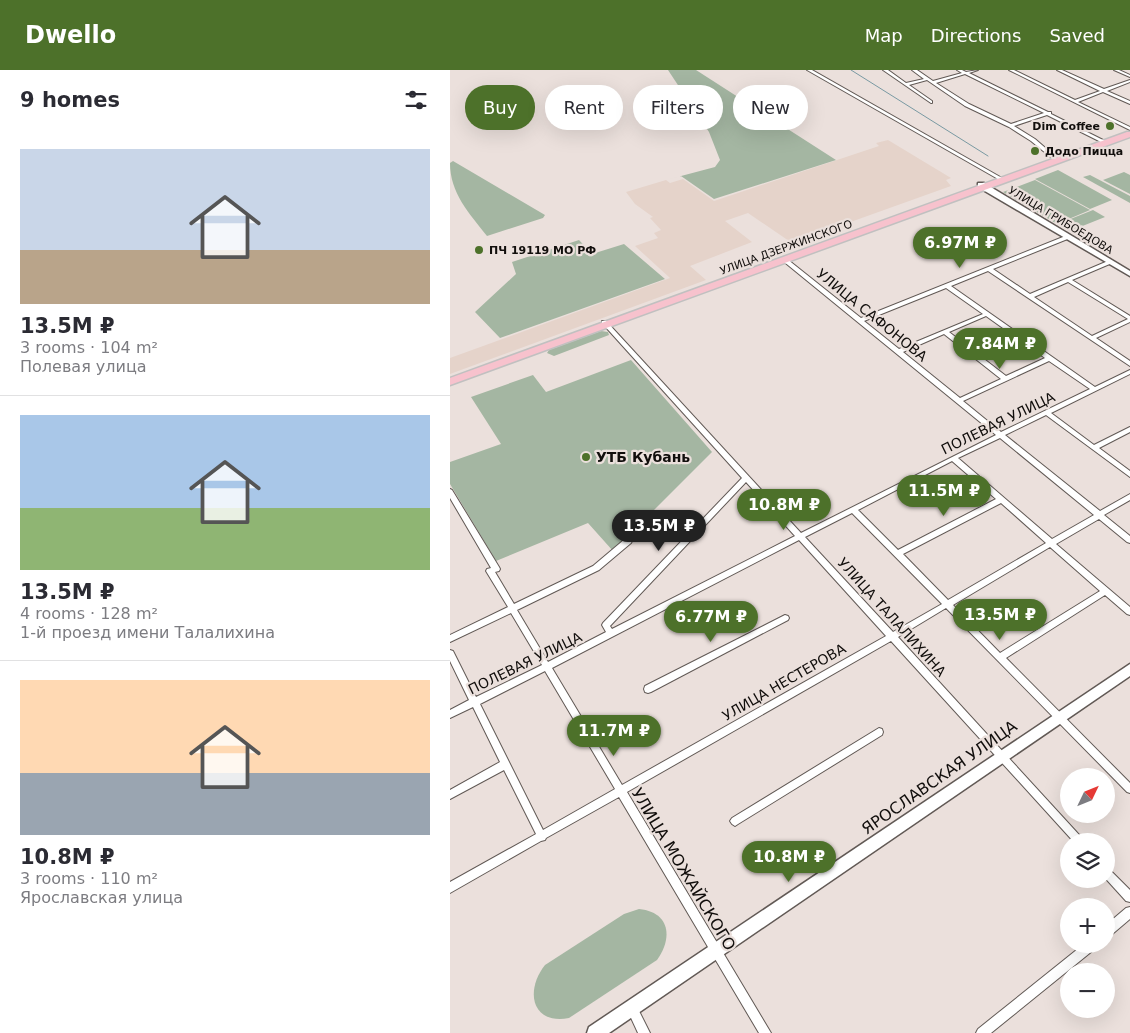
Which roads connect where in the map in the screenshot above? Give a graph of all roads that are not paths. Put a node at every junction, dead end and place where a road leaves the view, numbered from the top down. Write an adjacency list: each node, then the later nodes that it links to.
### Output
1 (809, 70): 24 (street)
2 (885, 70): 14 (street)
3 (914, 70): 11 (street)
4 (959, 70): 9 (street)
5 (976, 70): 9 (street)
6 (1011, 70): 16 (street)
7 (1059, 70): 15 (street)
8 (1116, 70): 10 (street)
9 (965, 73): 12 (street); 19 (street)
10 (1130, 76)
11 (928, 79): 12 (street); 14 (street)
12 (933, 82): 20 (street)
13 (1130, 82): 15 (street)
14 (906, 84): 17 (street)
15 (1104, 91): 16 (street); 18 (street)
16 (1076, 101): 21 (street)
17 (931, 102)
18 (1130, 103)
19 (1049, 113): 20 (street); 22 (street)
20 (1010, 126): 23 (street)
21 (1130, 132): 22 (main road, УЛИЦА ДЗЕРЖИНСКОГО); 25 (main road, УЛИЦА ДЗЕРЖИНСКОГО)
22 (1103, 141): 23 (main road, УЛИЦА ДЗЕРЖИНСКОГО)
23 (1055, 158): 24 (main road, УЛИЦА ДЗЕРЖИНСКОГО)
24 (1000, 178): 25 (main road, УЛИЦА ДЗЕРЖИНСКОГО)
25 (983, 186): 26 (street, УЛИЦА ГРИБОЕДОВА); 27 (main road, УЛИЦА ДЗЕРЖИНСКОГО); 37 (main road, УЛИЦА ДЗЕРЖИНСКОГО)
26 (1068, 237): 28 (street, УЛИЦА ГРИБОЕДОВА); 29 (street)
27 (786, 260): 36 (street, УЛИЦА САФОНОВА); 37 (main road, УЛИЦА ДЗЕРЖИНСКОГО)
28 (1110, 262): 30 (street, УЛИЦА ГРИБОЕДОВА); 31 (street)
29 (989, 269): 32 (street); 33 (street)
30 (1130, 274)
31 (1068, 280): 33 (street); 35 (street)
32 (947, 286): 34 (street); 36 (street)
33 (1030, 296): 39 (street)
34 (987, 314): 38 (street); 41 (street)
35 (1130, 319): 39 (street)
36 (859, 321): 40 (street, УЛИЦА САФОНОВА)
37 (605, 324): 44 (main road, УЛИЦА ДЗЕРЖИНСКОГО); 46 (main road, УЛИЦА ДЗЕРЖИНСКОГО); 55 (street, УЛИЦА ТАЛАЛИХИНА)
38 (946, 333): 40 (street); 45 (street)
39 (1092, 338): 42 (street)
40 (898, 352): 48 (street, УЛИЦА САФОНОВА)
41 (1050, 358): 45 (street); 47 (street)
42 (1130, 364)
43 (1130, 372): 47 (street, ПОЛЕВАЯ УЛИЦА)
44 (450, 377)
45 (1005, 379): 48 (street)
46 (450, 382)
47 (1095, 390): 49 (street, ПОЛЕВАЯ УЛИЦА)
48 (959, 401): 51 (street, УЛИЦА САФОНОВА)
49 (1047, 413): 51 (street, ПОЛЕВАЯ УЛИЦА); 52 (street)
50 (1130, 429): 52 (street)
51 (1000, 435): 53 (street, ПОЛЕВАЯ УЛИЦА); 60 (street, УЛИЦА САФОНОВА)
52 (1094, 448): 54 (street)
53 (953, 458): 58 (street); 59 (street, ПОЛЕВАЯ УЛИЦА)
54 (1130, 475)
55 (746, 478): 61 (street, УЛИЦА ТАЛАЛИХИНА); 71 (street)
56 (450, 492): 68 (street, УЛИЦА МОЖАЙСКОГО)
57 (1130, 497): 60 (street, УЛИЦА НЕСТЕРОВА)
58 (1001, 500): 64 (street); 65 (street)
59 (854, 510): 61 (street, ПОЛЕВАЯ УЛИЦА); 65 (street)
60 (1098, 514): 62 (street, УЛИЦА САФОНОВА); 64 (street, УЛИЦА НЕСТЕРОВА)
61 (799, 536): 71 (street, ПОЛЕВАЯ УЛИЦА); 72 (street, УЛИЦА ТАЛАЛИХИНА)
62 (1130, 540)
63 (628, 541): 68 (street)
64 (1051, 543): 66 (street); 67 (street, УЛИЦА НЕСТЕРОВА)
65 (897, 554): 67 (street)
66 (1106, 591): 69 (street); 75 (street)
67 (947, 604): 72 (street, УЛИЦА НЕСТЕРОВА); 75 (street)
68 (513, 610): 73 (street); 76 (street, УЛИЦА МОЖАЙСКОГО)
69 (1130, 612)
70 (784, 618): 78 (street)
71 (611, 634): 76 (street, ПОЛЕВАЯ УЛИЦА)
72 (891, 636): 83 (street, УЛИЦА ТАЛАЛИХИНА); 86 (street, УЛИЦА НЕСТЕРОВА)
73 (450, 639)
74 (450, 653): 79 (street)
75 (1000, 657): 81 (street)
76 (548, 666): 79 (street, ПОЛЕВАЯ УЛИЦА); 86 (street, УЛИЦА МОЖАЙСКОГО)
77 (1130, 669): 81 (street, ЯРОСЛАВСКАЯ УЛИЦА)
78 (648, 689)
79 (474, 702): 80 (street, ПОЛЕВАЯ УЛИЦА); 84 (street)
80 (450, 714)
81 (1058, 717): 83 (street, ЯРОСЛАВСКАЯ УЛИЦА); 85 (street)
82 (879, 732): 88 (street)
83 (1000, 756): 89 (street, УЛИЦА ТАЛАЛИХИНА); 96 (street, ЯРОСЛАВСКАЯ УЛИЦА)
84 (506, 764): 87 (street); 90 (street)
85 (1128, 783)
86 (620, 791): 90 (street, УЛИЦА НЕСТЕРОВА); 96 (street, УЛИЦА МОЖАЙСКОГО)
87 (450, 795)
88 (735, 822)
89 (1071, 833)
90 (542, 837): 92 (street, УЛИЦА НЕСТЕРОВА)
91 (1115, 882): 93 (street)
92 (450, 888)
93 (1130, 898)
94 (1130, 912): 95 (street)
95 (1115, 924)
96 (715, 951): 98 (street, ЯРОСЛАВСКАЯ УЛИЦА); 101 (street, УЛИЦА МОЖАЙСКОГО)
97 (1081, 953): 102 (street)
98 (632, 1008): 99 (street, ЯРОСЛАВСКАЯ УЛИЦА); 100 (street)
99 (595, 1033)
100 (644, 1033)
101 (764, 1033)
102 (982, 1033)

